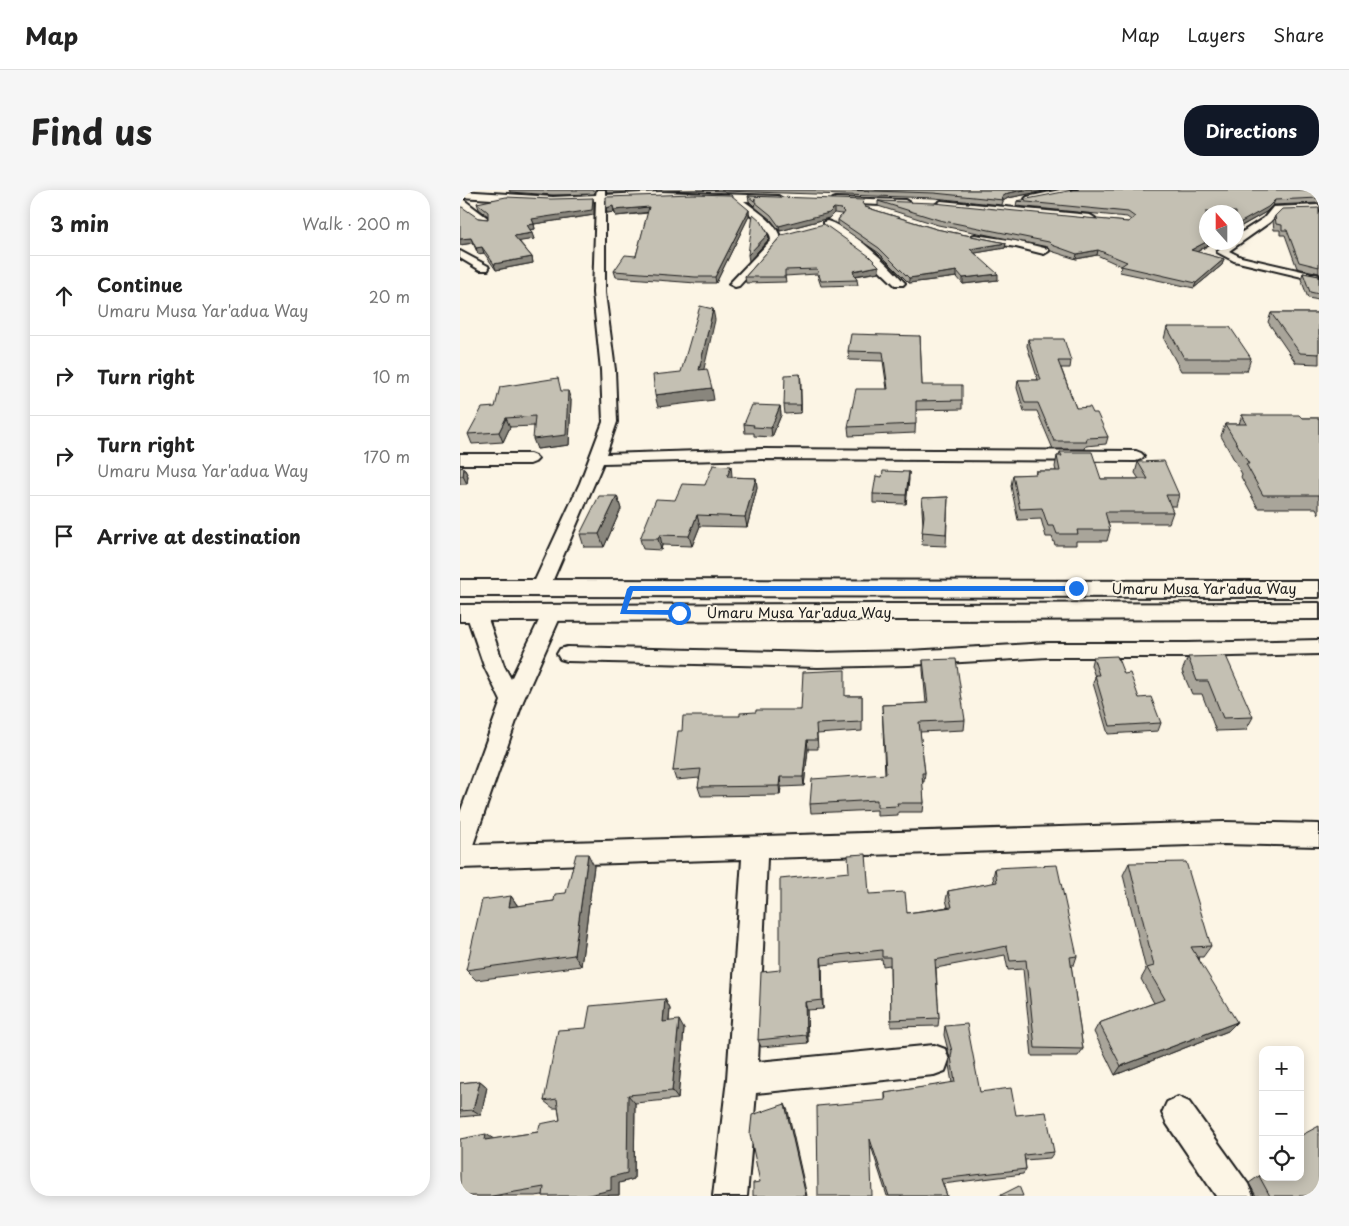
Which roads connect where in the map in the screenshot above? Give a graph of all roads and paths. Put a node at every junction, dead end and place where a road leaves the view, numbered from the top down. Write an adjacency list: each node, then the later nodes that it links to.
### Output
1 (684, 190): 6 (street)
2 (845, 190): 17 (street)
3 (1073, 190): 14 (street)
4 (460, 194): 5 (street)
5 (601, 194): 6 (street); 32 (street)
6 (660, 195): 7 (street)
7 (736, 197): 9 (street); 27 (street)
8 (460, 200): 19 (street)
9 (791, 200)
10 (825, 200): 17 (street)
11 (856, 201): 12 (street); 16 (street); 17 (street)
12 (914, 203)
13 (934, 203): 14 (street)
14 (983, 207): 18 (street)
15 (1319, 208): 21 (street)
16 (882, 213)
17 (833, 216): 28 (street)
18 (1098, 219)
19 (486, 221)
20 (968, 236): 23 (street)
21 (1244, 236)
22 (1225, 250): 26 (street)
23 (1044, 251)
24 (460, 254): 25 (street)
25 (484, 268)
26 (1319, 278)
27 (735, 284)
28 (899, 284)
29 (1136, 456): 32 (street)
30 (460, 459): 31 (street)
31 (530, 459)
32 (597, 459): 34 (street)
33 (460, 588): 34 (main road, Umaru Musa Yar'adua Way)
34 (540, 588): 36 (main road, Umaru Musa Yar'adua Way)
35 (1319, 588): 36 (main road, Umaru Musa Yar'adua Way)
36 (630, 589): 40 (main road)
37 (1319, 612): 40 (main road, Umaru Musa Yar'adua Way)
38 (468, 613): 39 (main road, Umaru Musa Yar'adua Way); 43 (street)
39 (552, 613): 40 (main road, Umaru Musa Yar'adua Way); 43 (street)
40 (622, 613)
41 (1319, 647): 42 (street)
42 (567, 654)
43 (512, 701): 45 (street)
44 (1319, 836): 46 (street)
45 (460, 847)
46 (755, 849): 47 (street); 49 (street)
47 (460, 857)
48 (934, 1060): 49 (street)
49 (742, 1079): 51 (street)
50 (1178, 1114): 52 (street)
51 (730, 1196)
52 (1236, 1196)

